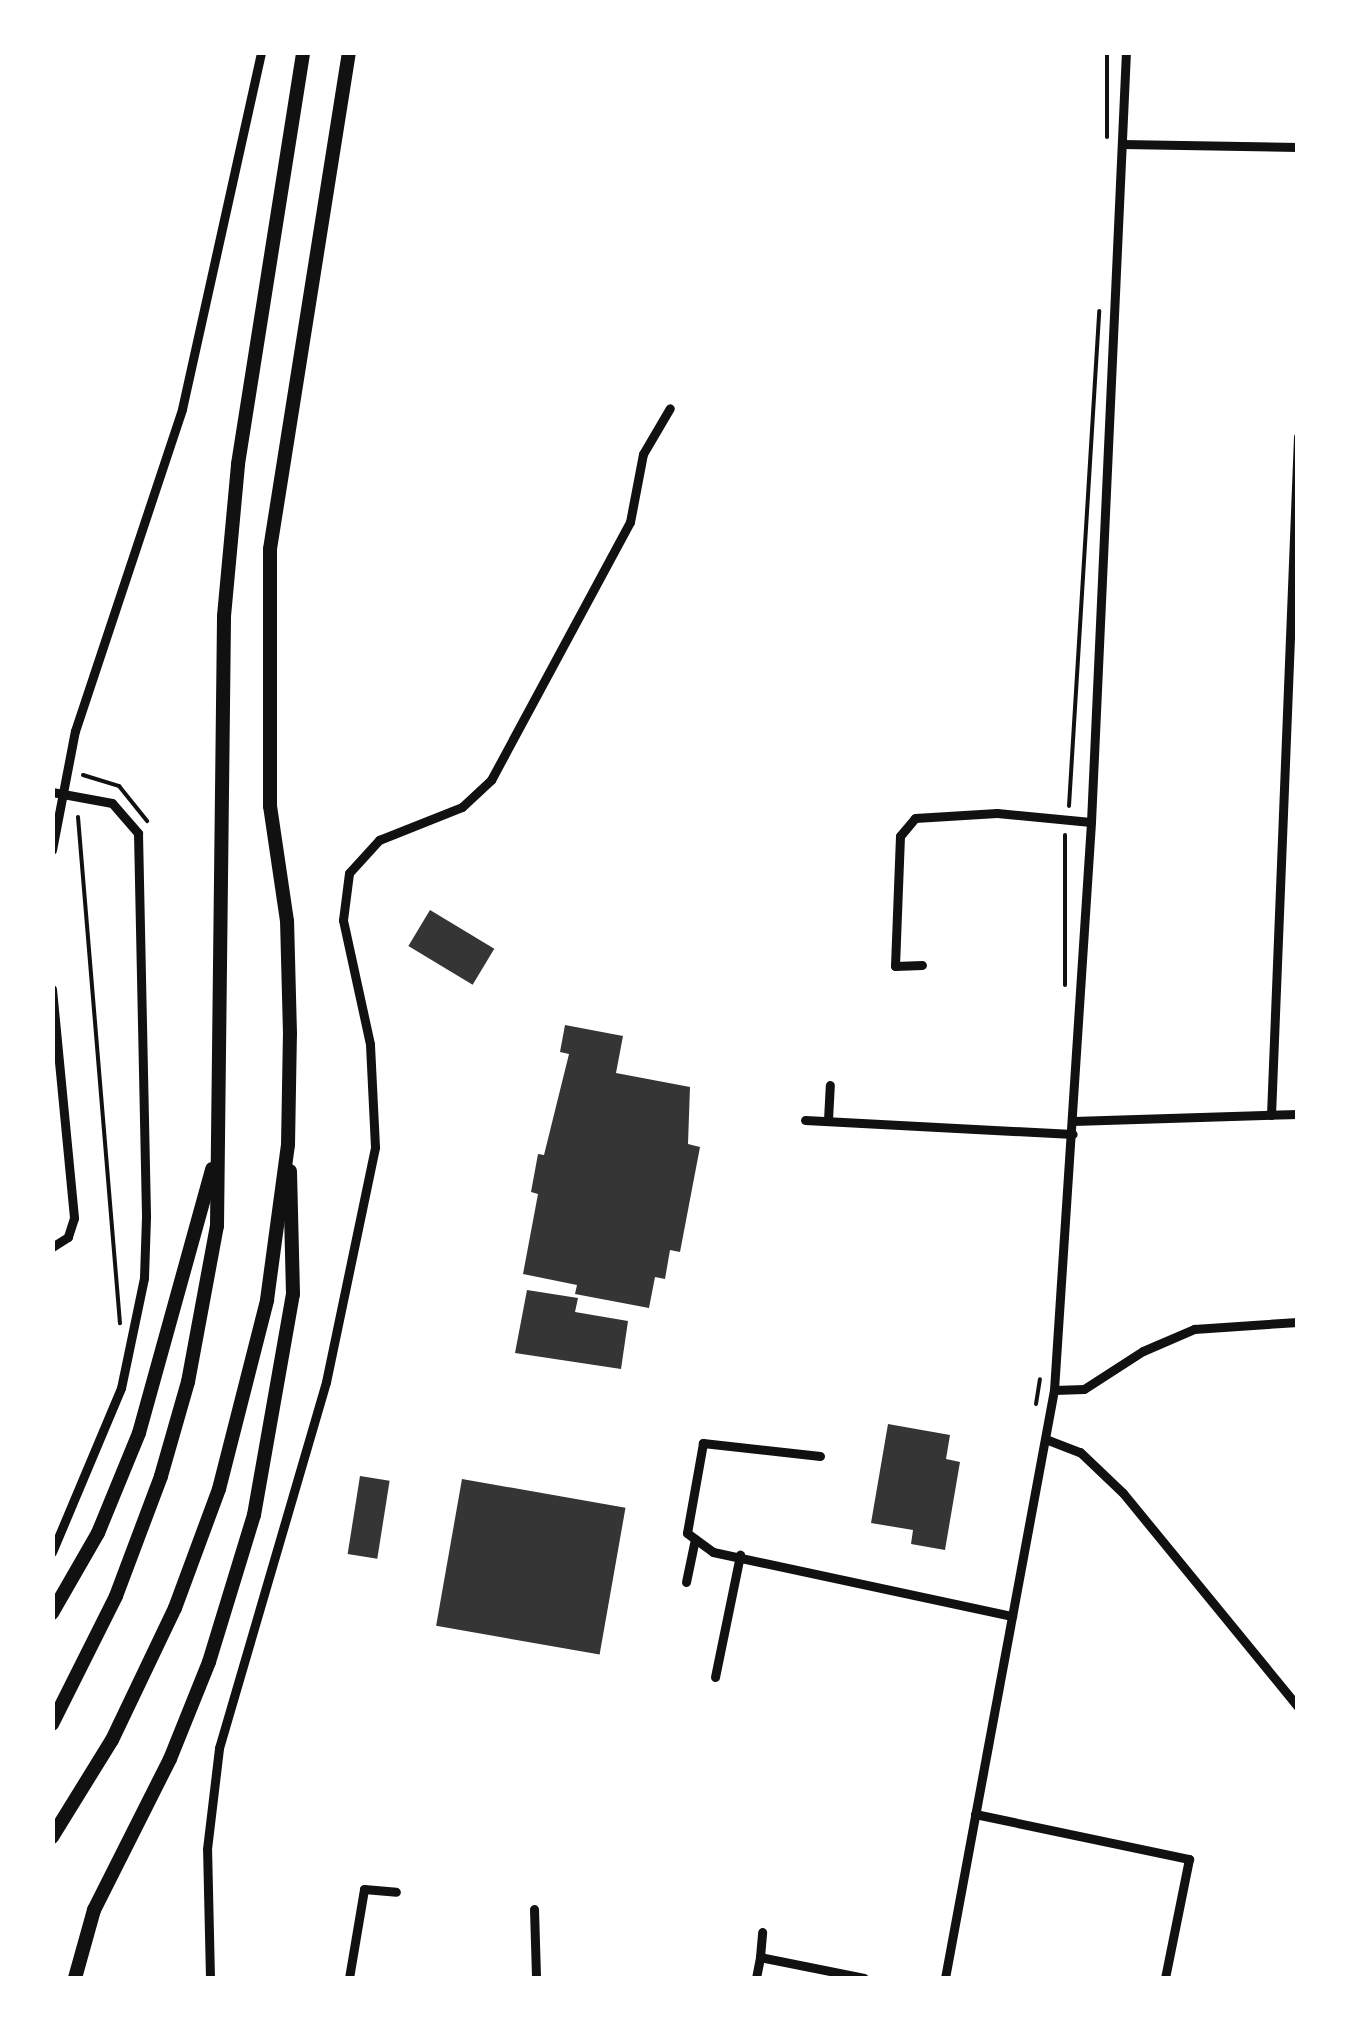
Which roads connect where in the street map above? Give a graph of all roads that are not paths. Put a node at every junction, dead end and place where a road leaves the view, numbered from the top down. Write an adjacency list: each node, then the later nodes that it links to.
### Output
1 (261, 52): 10 (street)
2 (302, 52): 22 (highway)
3 (349, 52): 23 (highway)
4 (1126, 52): 5 (street)
5 (1122, 144): 6 (street); 11 (street)
6 (1298, 147)
7 (670, 408): 45 (street)
8 (1298, 437): 9 (street)
9 (1295, 626): 17 (street)
10 (57, 792): 12 (street); 30 (street)
11 (1090, 822): 13 (street); 20 (street)
12 (52, 850)
13 (922, 966)
14 (52, 988): 24 (street)
15 (830, 1085): 19 (street)
16 (1298, 1114): 17 (street)
17 (1270, 1115): 20 (street)
18 (805, 1120): 19 (street)
19 (828, 1120): 21 (street)
20 (1074, 1121): 21 (street)
21 (1073, 1134): 26 (street)
22 (219, 1138): 33 (highway); 37 (highway)
23 (288, 1145): 39 (highway); 44 (highway)
24 (52, 1247)
25 (1298, 1322): 26 (street)
26 (1054, 1390): 27 (street)
27 (1048, 1440): 34 (street); 36 (street)
28 (820, 1456): 29 (street)
29 (695, 1539): 31 (street); 32 (street)
30 (52, 1552)
31 (740, 1555): 34 (street); 35 (street)
32 (686, 1582)
33 (52, 1612)
34 (1012, 1616): 38 (street)
35 (715, 1677)
36 (1298, 1707)
37 (52, 1724)
38 (975, 1814): 50 (street); 51 (street)
39 (52, 1838)
40 (396, 1892): 46 (street)
41 (534, 1909): 47 (street)
42 (762, 1932): 43 (street)
43 (760, 1957): 48 (street); 49 (street)
44 (75, 1978)
45 (210, 1978)
46 (349, 1978)
47 (536, 1978)
48 (756, 1978)
49 (864, 1978)
50 (945, 1978)
51 (1165, 1978)

